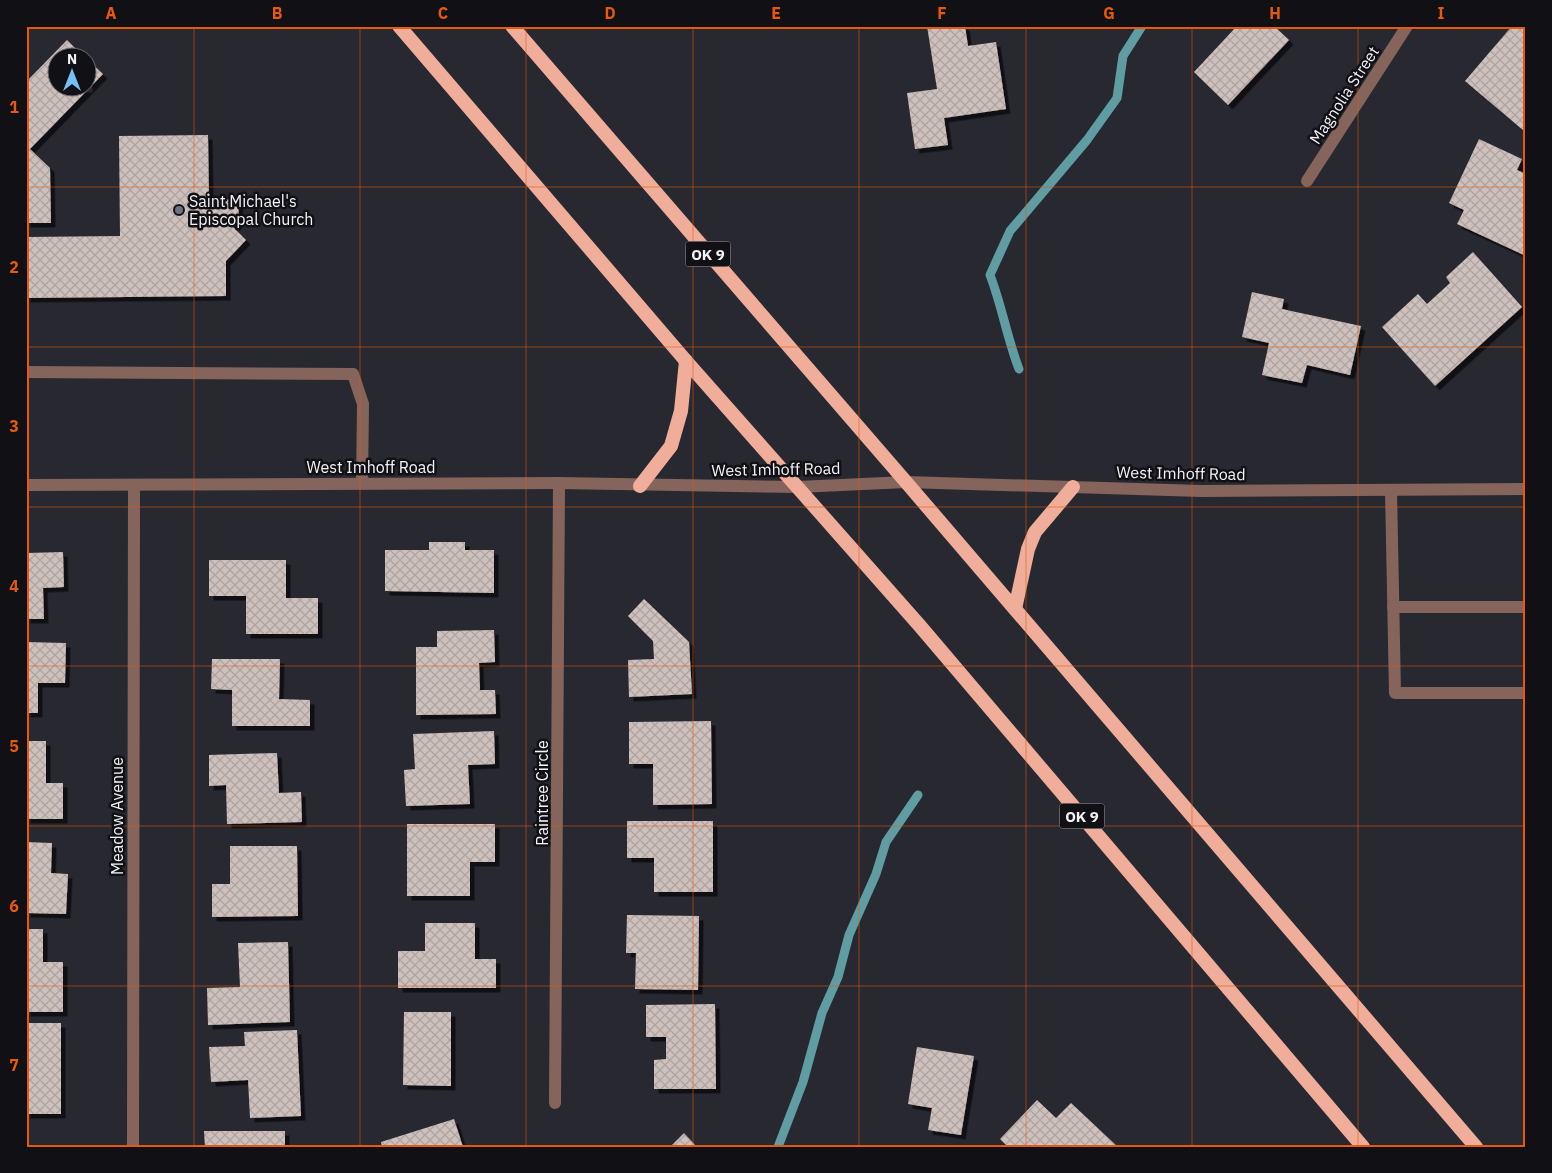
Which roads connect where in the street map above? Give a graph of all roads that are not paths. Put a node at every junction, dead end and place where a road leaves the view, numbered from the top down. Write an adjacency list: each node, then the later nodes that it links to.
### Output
1 (399, 26): 5 (highway, OK 9)
2 (512, 26): 7 (highway, OK 9)
3 (1407, 26): 4 (street, Magnolia Street)
4 (1307, 182)
5 (686, 361): 12 (highway); 13 (highway, OK 9)
6 (26, 372): 8 (street)
7 (906, 482): 13 (street, West Imhoff Road); 14 (street, West Imhoff Road); 19 (highway, OK 9)
8 (362, 483): 9 (street, West Imhoff Road); 11 (street, West Imhoff Road)
9 (558, 483): 12 (street, West Imhoff Road); 21 (street, Raintree Circle)
10 (26, 485): 11 (street, West Imhoff Road)
11 (134, 485): 22 (street, Meadow Avenue)
12 (640, 486): 13 (street, West Imhoff Road)
13 (798, 487): 23 (highway, OK 9)
14 (1073, 487): 16 (street, West Imhoff Road); 19 (highway)
15 (1526, 489): 16 (street, West Imhoff Road)
16 (1391, 490): 18 (street)
17 (1526, 606): 18 (street)
18 (1393, 607): 20 (street)
19 (1015, 609): 24 (highway, OK 9)
20 (1526, 693)
21 (555, 1103)
22 (133, 1147)
23 (1363, 1147)
24 (1476, 1147)

